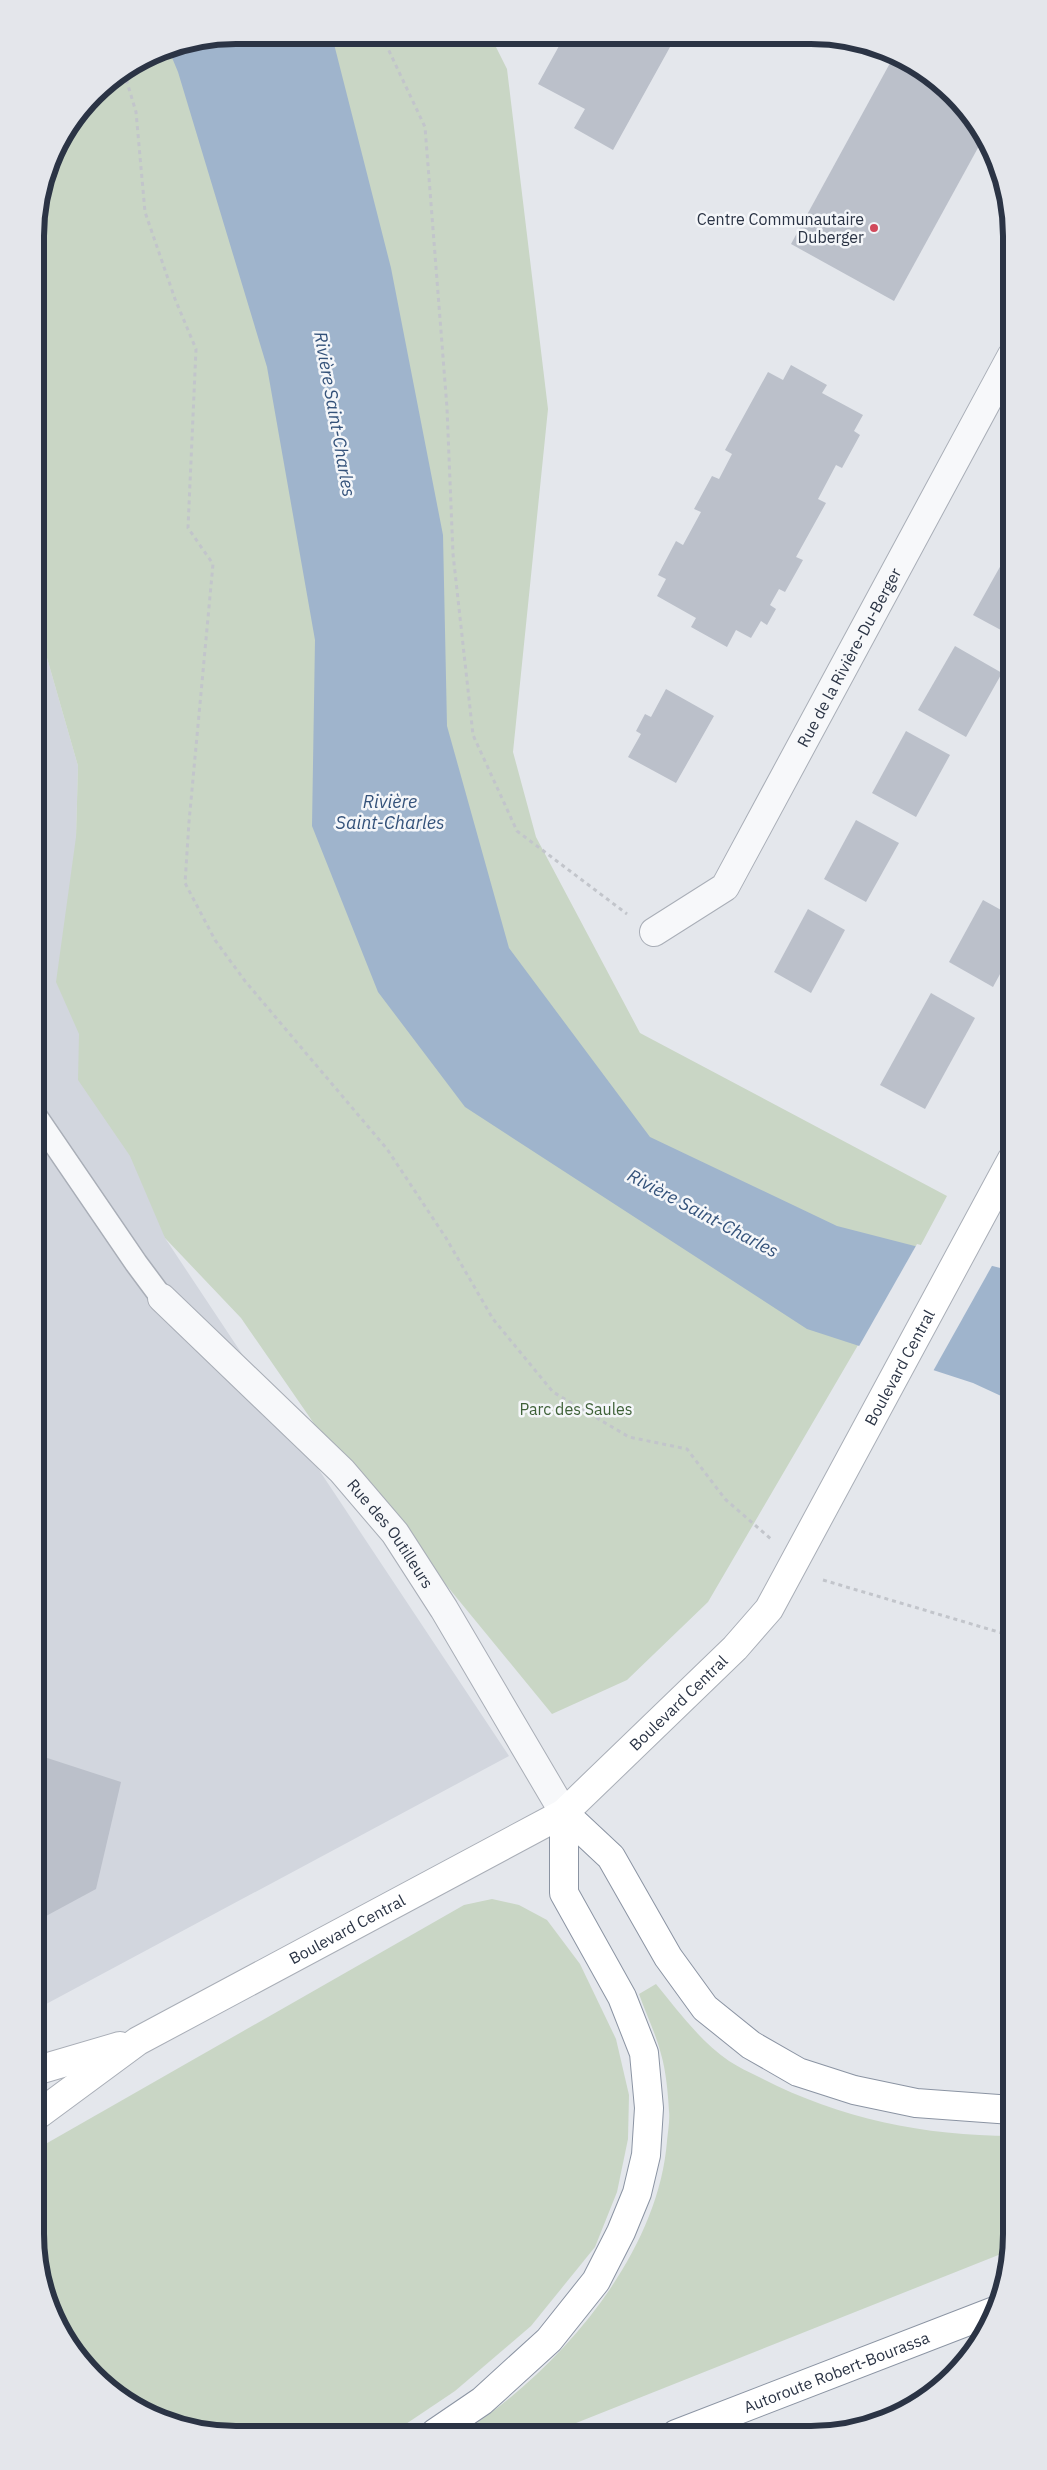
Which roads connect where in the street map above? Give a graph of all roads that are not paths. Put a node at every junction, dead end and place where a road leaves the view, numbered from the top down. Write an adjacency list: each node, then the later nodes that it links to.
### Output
1 (1003, 372): 2 (street, Rue de la Rivière-Du-Berger)
2 (654, 932)
3 (44, 1128): 5 (lane)
4 (1003, 1175): 6 (main road, Boulevard Central)
5 (162, 1298): 6 (street, Rue des Outilleurs)
6 (564, 1813): 7 (main road, Boulevard Central); 9 (main road); 12 (main road)
7 (138, 2041): 8 (main road, Boulevard Central); 10 (main road, Boulevard Central)
8 (44, 2068)
9 (1003, 2109)
10 (44, 2110)
11 (985, 2314): 13 (main road, Autoroute Robert-Bourassa)
12 (445, 2426)
13 (697, 2426)

